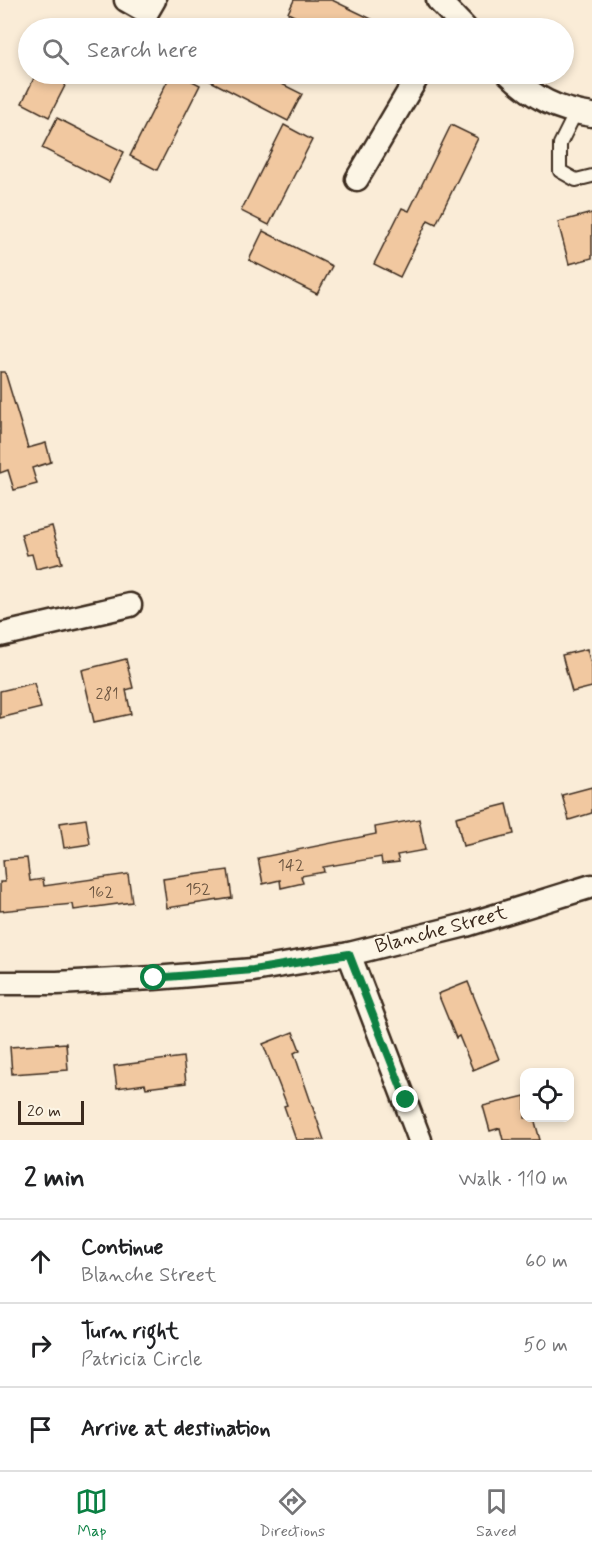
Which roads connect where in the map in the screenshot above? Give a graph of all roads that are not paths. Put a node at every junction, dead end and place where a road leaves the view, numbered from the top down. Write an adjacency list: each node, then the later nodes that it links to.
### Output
1 (126, 0): 2 (street)
2 (154, 0)
3 (438, 0): 4 (street)
4 (455, 18)
5 (413, 84): 9 (street)
6 (520, 84): 7 (street)
7 (584, 113): 8 (lane)
8 (592, 176)
9 (357, 179)
10 (130, 604): 11 (street)
11 (0, 635)
12 (592, 886): 13 (street, Blanche Street)
13 (349, 954): 14 (street, Blanche Street); 15 (street)
14 (0, 983)
15 (420, 1140)

